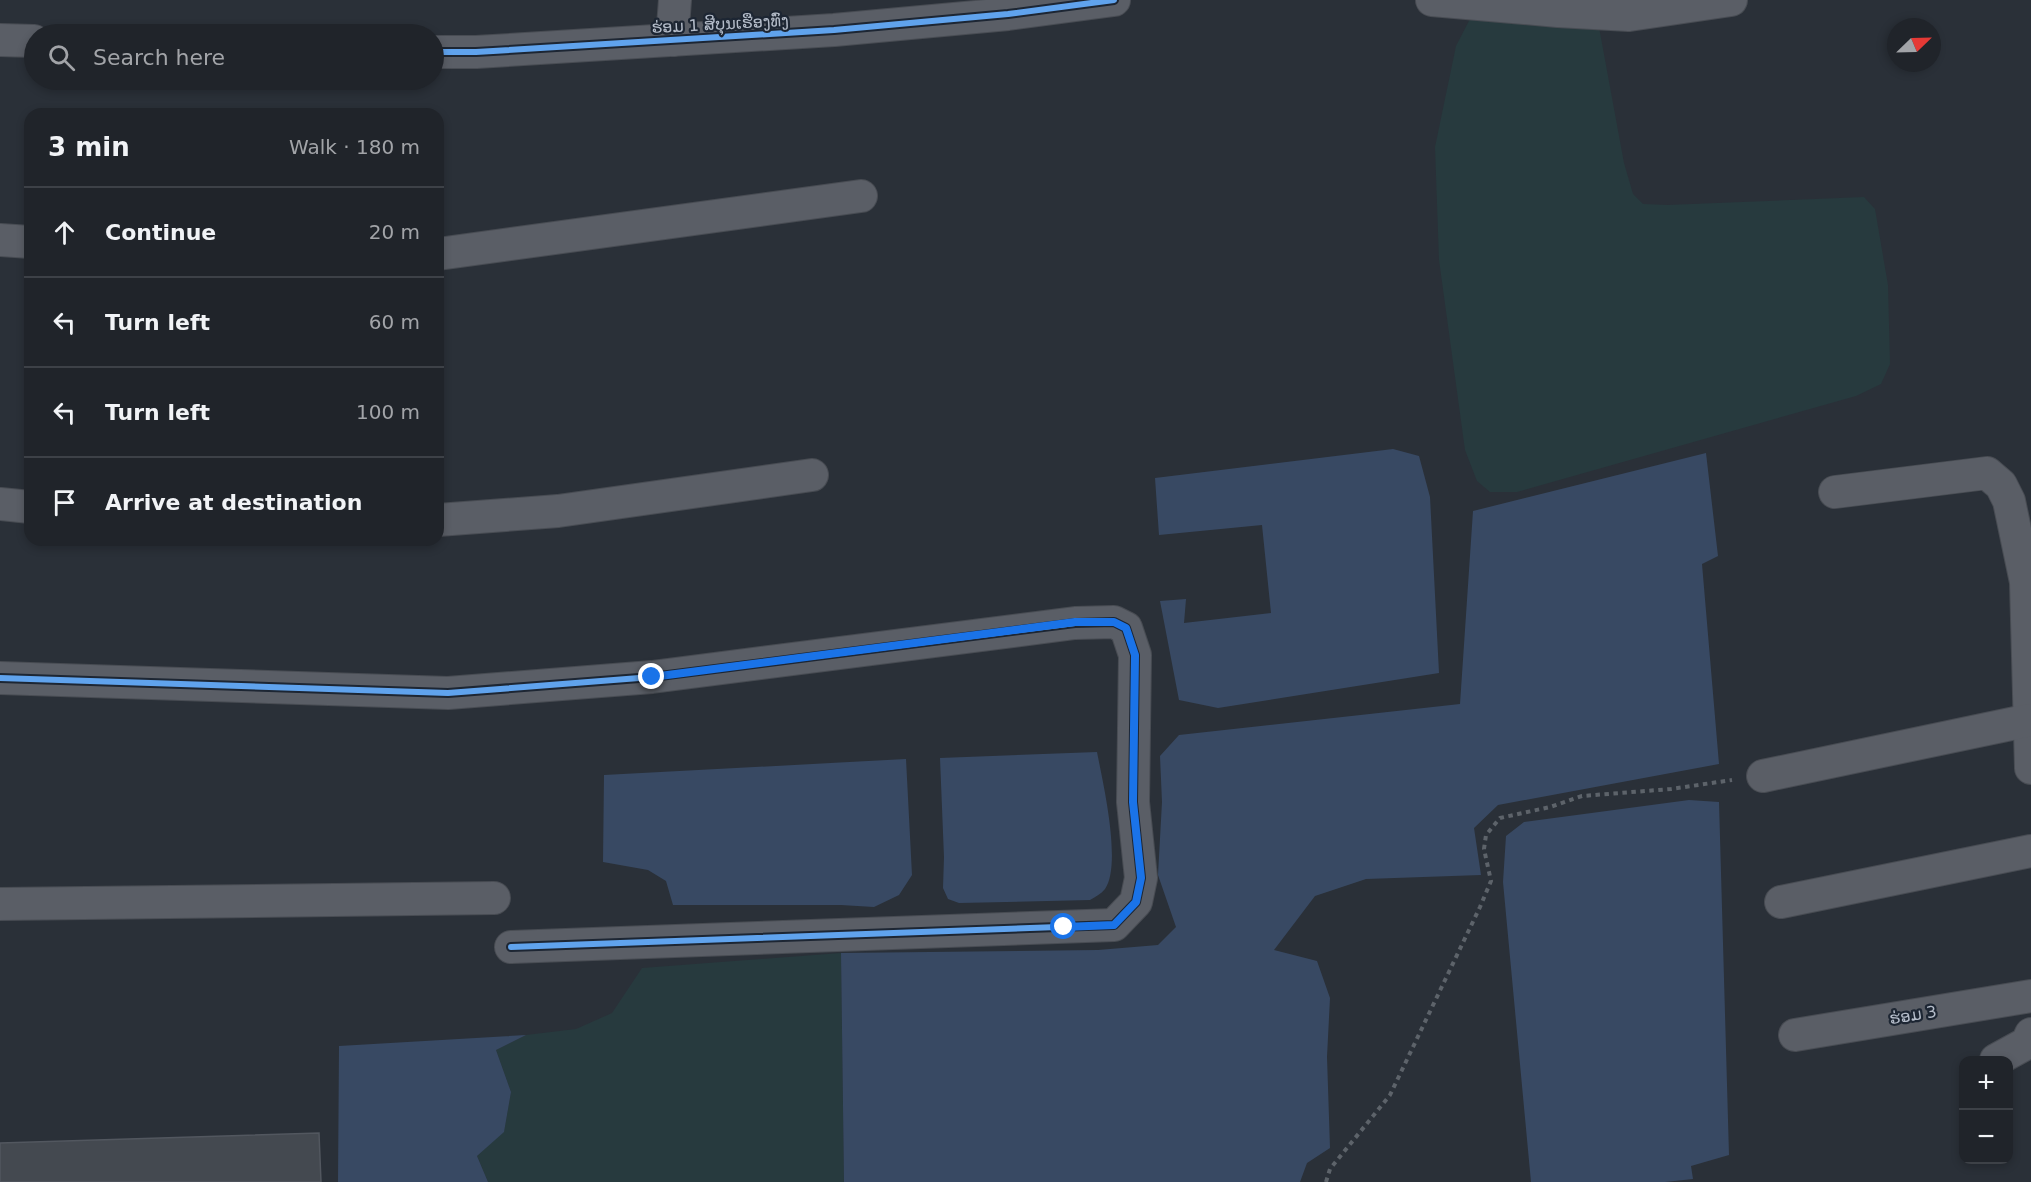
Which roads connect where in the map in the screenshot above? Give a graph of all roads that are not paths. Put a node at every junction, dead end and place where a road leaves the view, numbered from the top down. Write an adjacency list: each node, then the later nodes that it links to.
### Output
1 (675, 0): 6 (street)
2 (1114, 0): 6 (street, ຮ່ອມ 1 ສີບຸນເຮືອງທົ່ງ)
3 (1432, 0): 4 (street)
4 (1731, 0)
5 (0, 40): 7 (street)
6 (672, 40): 8 (street, ຮ່ອມ 1 ສີບຸນເຮືອງທົ່ງ)
7 (24, 41)
8 (444, 52)
9 (861, 196): 12 (street)
10 (0, 240): 11 (street)
11 (24, 242)
12 (444, 253)
13 (812, 475): 17 (street)
14 (1835, 492): 18 (street)
15 (0, 504): 16 (street)
16 (24, 506)
17 (444, 520)
18 (2029, 582): 20 (street)
19 (0, 678): 27 (street)
20 (2030, 720): 21 (street); 22 (street)
21 (2031, 768)
22 (1763, 776)
23 (2031, 851): 25 (street)
24 (494, 898): 26 (street)
25 (1781, 902)
26 (0, 904)
27 (511, 946)
28 (2031, 996): 30 (street, ຮ່ອມ 3)
29 (2031, 1034): 31 (street)
30 (1795, 1035)
31 (2003, 1056)

